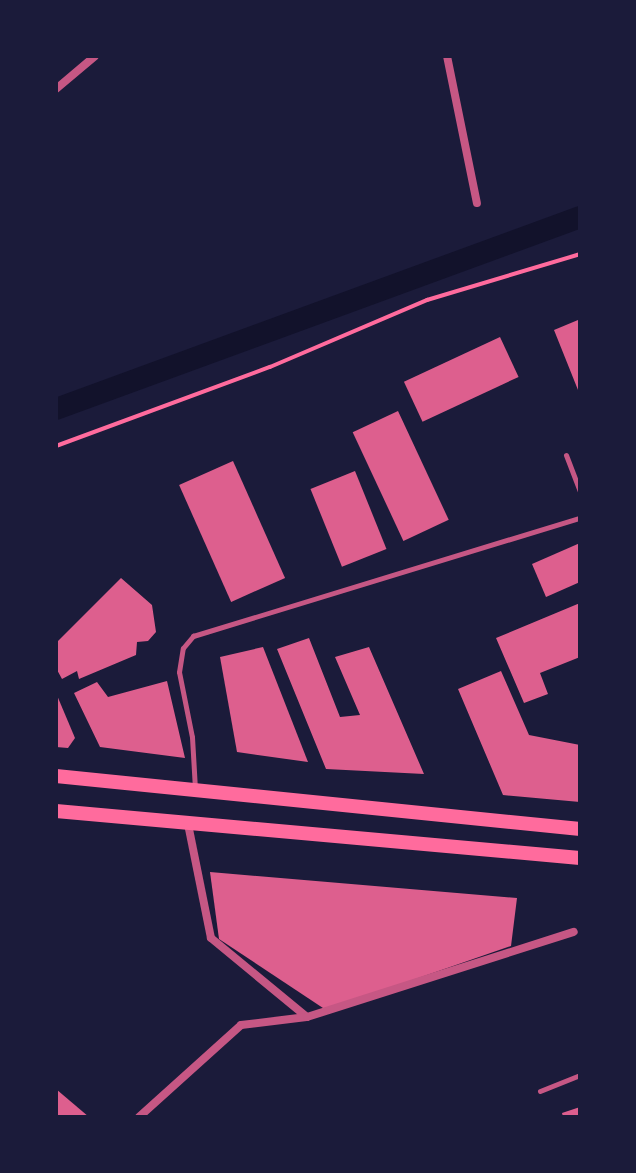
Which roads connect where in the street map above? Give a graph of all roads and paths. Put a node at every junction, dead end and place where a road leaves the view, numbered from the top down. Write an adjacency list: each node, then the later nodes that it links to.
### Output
1 (95, 56): 3 (street)
2 (447, 56): 4 (street)
3 (56, 89)
4 (477, 203)
5 (580, 254): 6 (path)
6 (56, 446)
7 (566, 455): 8 (lane)
8 (580, 492)
9 (580, 518): 11 (lane)
10 (56, 776): 11 (main road)
11 (195, 791): 14 (main road)
12 (56, 811): 13 (main road)
13 (188, 824): 15 (main road); 17 (street)
14 (580, 829)
15 (580, 858)
16 (574, 932): 17 (street)
17 (307, 1017): 20 (street)
18 (580, 1075): 19 (lane)
19 (540, 1091)
20 (139, 1117)

